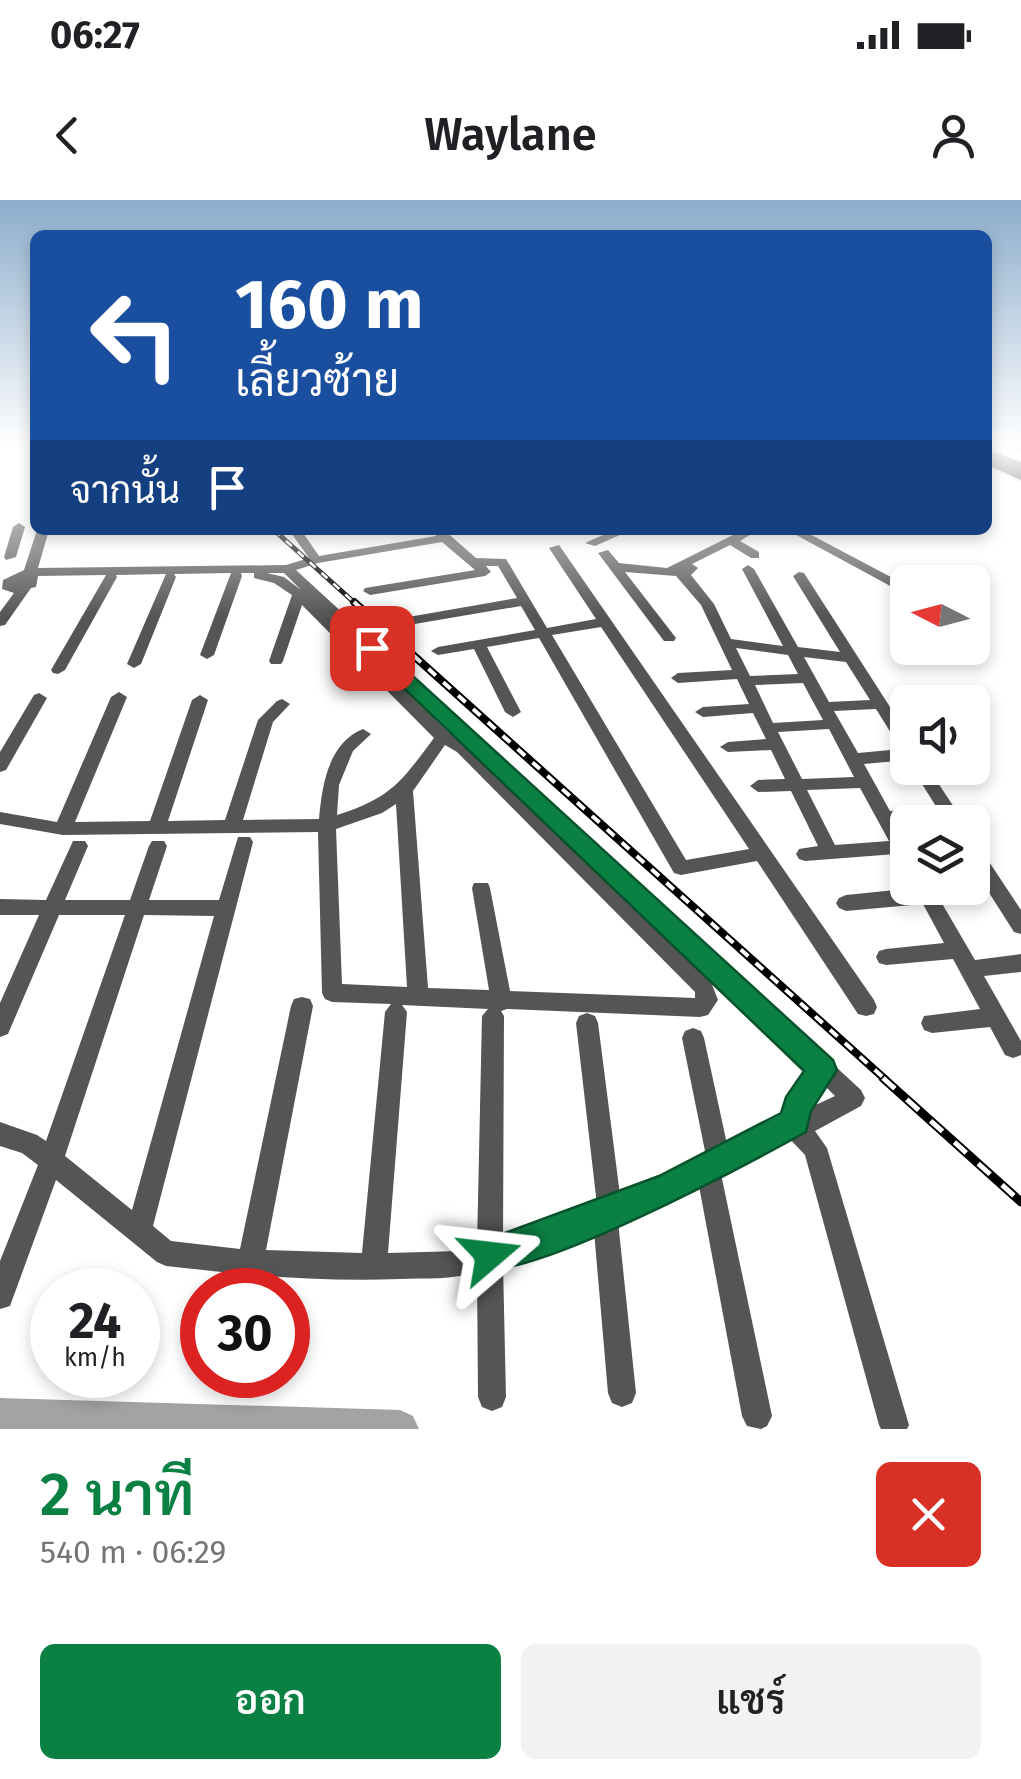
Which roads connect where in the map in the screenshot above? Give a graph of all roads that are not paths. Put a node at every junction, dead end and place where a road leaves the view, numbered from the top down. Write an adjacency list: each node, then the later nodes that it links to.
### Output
1 (19, 524): 13 (street)
2 (40, 535): 23 (street)
3 (298, 535): 14 (street)
4 (436, 535): 14 (street)
5 (442, 535): 15 (street)
6 (613, 535): 10 (street)
7 (741, 535): 9 (street)
8 (802, 535): 24 (street)
9 (730, 540): 18 (street); 36 (street)
10 (591, 544)
11 (555, 548): 31 (street)
12 (604, 553): 16 (street)
13 (10, 557)
14 (316, 560): 17 (street)
15 (480, 567): 25 (street); 27 (street)
16 (615, 567): 18 (street); 33 (street)
17 (288, 569): 23 (street); 107 (street)
18 (680, 570): 34 (street)
19 (236, 576): 21 (street); 26 (street); 38 (street)
20 (798, 576): 39 (street)
21 (170, 577): 22 (street); 41 (street)
22 (112, 578): 23 (street); 42 (street)
23 (25, 580): 28 (street); 29 (street)
24 (890, 582)
25 (370, 591)
26 (298, 594): 40 (street); 59 (street)
27 (524, 599): 30 (street); 32 (street)
28 (0, 602)
29 (0, 622)
30 (397, 622)
31 (605, 622): 32 (street); 79 (street)
32 (543, 633): 35 (street); 79 (street)
33 (669, 638)
34 (727, 643): 36 (street); 43 (street)
35 (479, 645): 37 (street); 53 (street)
36 (792, 650): 39 (street); 45 (street)
37 (438, 651)
38 (207, 656)
39 (850, 658): 50 (street)
40 (276, 661)
41 (134, 664)
42 (58, 670)
43 (744, 677): 44 (street); 45 (street); 51 (street)
44 (678, 678)
45 (807, 678): 52 (street)
46 (118, 697): 73 (street)
47 (39, 698): 63 (street)
48 (200, 700): 75 (street)
49 (282, 704): 74 (street)
50 (879, 704): 52 (street); 55 (street)
51 (758, 708): 54 (street); 58 (street)
52 (824, 708): 56 (street)
53 (513, 712)
54 (704, 712)
55 (890, 722)
56 (833, 724): 58 (street); 62 (street)
57 (363, 734): 71 (street)
58 (772, 736): 60 (street); 65 (street)
59 (443, 737): 67 (street); 99 (street)
60 (728, 747)
61 (890, 754): 62 (street)
62 (853, 760): 64 (street)
63 (0, 766)
64 (866, 782): 65 (street); 69 (street)
65 (795, 783): 66 (street); 77 (street)
66 (758, 786)
67 (404, 790): 71 (street); 96 (street)
68 (0, 818): 73 (street)
69 (886, 818): 70 (street); 72 (street)
70 (890, 818)
71 (327, 824): 74 (street); 96 (street)
72 (890, 826)
73 (63, 828): 75 (street)
74 (238, 834): 75 (street); 91 (street)
75 (157, 837): 89 (street)
76 (79, 846): 88 (street)
77 (829, 850): 78 (street); 80 (street)
78 (890, 852)
79 (760, 854): 98 (street)
80 (805, 854)
81 (990, 877): 83 (street)
82 (990, 883): 83 (street)
83 (994, 883): 92 (street)
84 (481, 888): 99 (street)
85 (890, 896): 86 (street)
86 (846, 903)
87 (936, 905): 94 (street)
88 (52, 906): 89 (street); 90 (street); 104 (street)
89 (139, 906): 91 (street); 110 (street)
90 (0, 907)
91 (226, 908): 113 (street)
92 (1021, 926)
93 (886, 956): 94 (street)
94 (964, 960): 95 (street); 101 (street)
95 (1021, 963)
96 (418, 996): 99 (street)
97 (302, 1006): 115 (street)
98 (866, 1007)
99 (498, 1009): 114 (street)
100 (396, 1012): 116 (street)
101 (996, 1017): 103 (street); 106 (street)
102 (587, 1023): 112 (street)
103 (932, 1023)
104 (0, 1027)
105 (693, 1038): 111 (street)
106 (1013, 1048)
107 (823, 1070): 108 (street); 108 (street)
108 (793, 1122): 111 (street); 121 (street)
109 (0, 1134): 110 (street)
110 (52, 1159): 113 (street); 117 (street)
111 (713, 1165): 112 (street); 120 (street)
112 (607, 1213): 114 (street); 118 (street)
113 (139, 1232): 115 (street)
114 (490, 1255): 116 (street); 119 (street)
115 (250, 1263): 116 (street)
116 (374, 1266)
117 (0, 1296)
118 (622, 1393)
119 (492, 1397)
120 (757, 1416)
121 (894, 1425)

